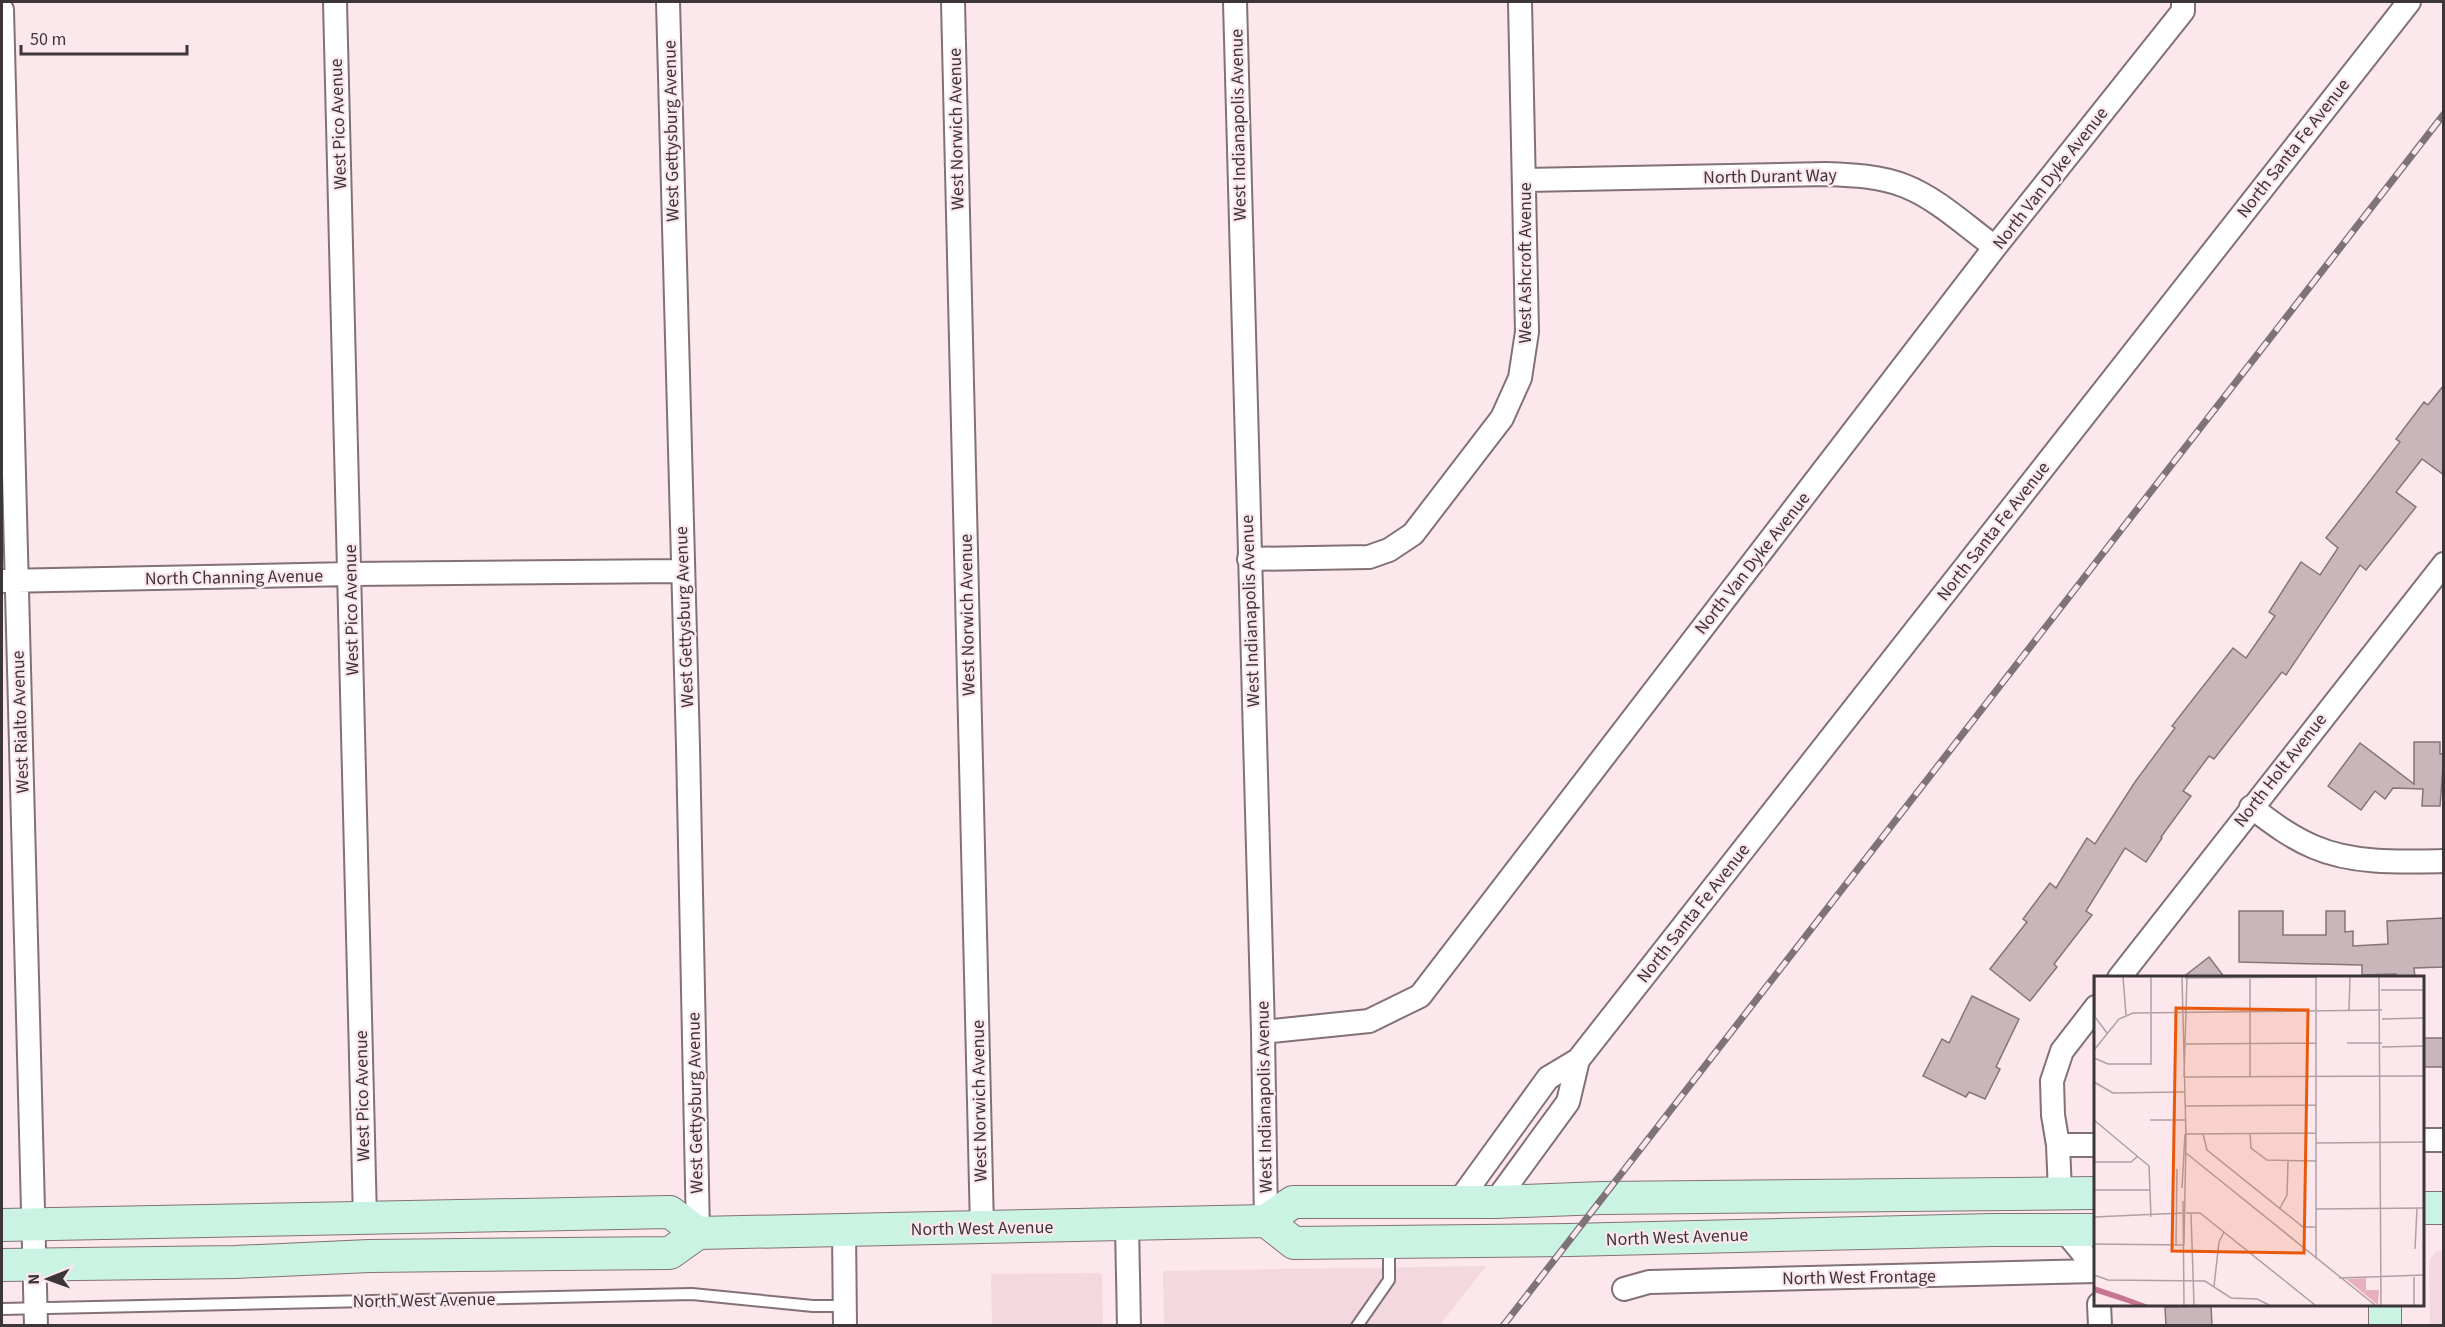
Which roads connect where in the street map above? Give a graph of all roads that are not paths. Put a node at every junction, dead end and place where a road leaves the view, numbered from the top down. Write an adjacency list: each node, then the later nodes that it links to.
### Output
1 (335, 2): 14 (street, West Pico Avenue)
2 (668, 2): 13 (street, West Gettysburg Avenue)
3 (953, 2): 37 (street, West Norwich Avenue)
4 (1235, 2): 11 (street, West Indianapolis Avenue)
5 (1520, 2): 9 (street, West Ashcroft Avenue)
6 (2182, 2): 10 (street, North Van Dyke Avenue)
7 (2409, 2): 21 (street, North Santa Fe Avenue)
8 (2, 10): 15 (street, West Rialto Avenue)
9 (1525, 180): 10 (street, North Durant Way); 11 (street, West Ashcroft Avenue)
10 (1995, 247): 20 (street, North Van Dyke Avenue)
11 (1249, 559): 20 (street, West Indianapolis Avenue)
12 (2444, 564): 16 (street, North Holt Avenue)
13 (682, 571): 14 (street, North Channing Avenue); 41 (street, West Gettysburg Avenue)
14 (350, 574): 15 (street, North Channing Avenue); 32 (street, West Pico Avenue)
15 (9, 581): 34 (street, West Rialto Avenue)
16 (2251, 807): 17 (street); 18 (street, North Holt Avenue)
17 (2444, 861)
18 (2121, 976)
19 (2094, 1010): 24 (street)
20 (1263, 1032): 33 (street, West Indianapolis Avenue)
21 (1578, 1060): 28 (street, North Santa Fe Avenue); 29 (street, North Santa Fe Avenue)
22 (2424, 1140): 23 (street)
23 (2444, 1140)
24 (2058, 1145): 25 (street); 26 (street)
25 (2094, 1145)
26 (2060, 1192): 27 (main road, North West Avenue); 29 (main road, North West Avenue); 38 (main road)
27 (2094, 1193)
28 (1459, 1201): 29 (main road, North West Avenue); 33 (main road, North West Avenue)
29 (1496, 1202): 42 (main road)
30 (2424, 1208): 31 (main road)
31 (2444, 1208)
32 (365, 1219): 34 (main road); 41 (main road)
33 (1266, 1221): 35 (main road, North West Avenue); 42 (main road, North West Avenue)
34 (33, 1225): 36 (main road); 43 (street, West Rialto Avenue)
35 (1127, 1225): 37 (main road, North West Avenue); 53 (street)
36 (2, 1226)
37 (982, 1228): 40 (main road, North West Avenue)
38 (2063, 1230): 39 (main road, North West Avenue); 42 (main road, North West Avenue); 45 (street)
39 (2094, 1230)
40 (844, 1231): 41 (main road, North West Avenue); 51 (street)
41 (698, 1233): 43 (main road)
42 (1389, 1242): 54 (lane)
43 (34, 1264): 44 (main road); 52 (street, West Rialto Avenue)
44 (2, 1265)
45 (2094, 1268)
46 (2094, 1270): 47 (street, North West Frontage)
47 (1624, 1289)
48 (2099, 1306): 55 (street)
49 (2385, 1306): 56 (main road)
50 (2, 1309): 52 (lane, North West Avenue)
51 (845, 1316): 52 (lane, North West Avenue)
52 (36, 1317)
53 (1129, 1326)
54 (1357, 1326)
55 (2100, 1326)
56 (2385, 1326)

